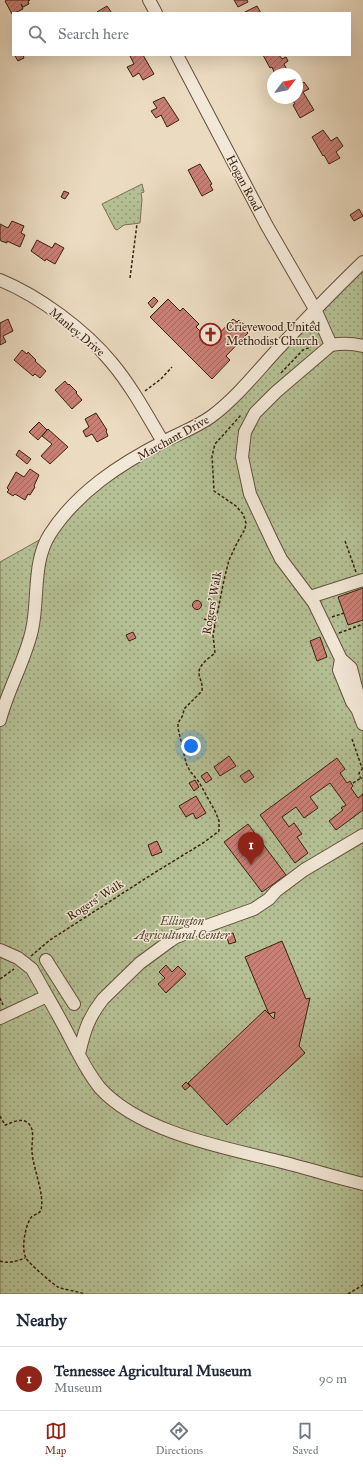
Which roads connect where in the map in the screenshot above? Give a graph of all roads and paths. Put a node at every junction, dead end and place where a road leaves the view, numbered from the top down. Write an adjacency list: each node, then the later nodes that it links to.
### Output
1 (149, 0): 2 (street)
2 (155, 12)
3 (178, 56): 8 (street, Hogan Road)
4 (137, 224): 6 (path)
5 (363, 262): 8 (street, Marchant Drive)
6 (130, 278)
7 (0, 280): 13 (street, Manley Drive)
8 (315, 310): 9 (street, Hogan Road); 15 (street, Marchant Drive)
9 (329, 341): 10 (street); 12 (path); 18 (street)
10 (363, 346)
11 (172, 367): 13 (path)
12 (281, 372)
13 (136, 396): 15 (street, Manley Drive)
14 (241, 415): 21 (path, Rogers’ Walk)
15 (163, 442): 23 (street, Marchant Drive)
16 (345, 541): 17 (path)
17 (361, 581): 18 (street)
18 (310, 597): 22 (street)
19 (204, 619): 21 (path)
20 (363, 624): 22 (path)
21 (215, 626): 33 (path, Rogers’ Walk)
22 (330, 636): 24 (street)
23 (0, 720)
24 (363, 724)
25 (352, 739): 26 (path)
26 (362, 768): 27 (path)
27 (360, 778): 28 (path); 29 (path)
28 (363, 780)
29 (353, 783)
30 (363, 835): 38 (street)
31 (0, 950): 33 (street)
32 (46, 960): 36 (street)
33 (24, 962): 34 (path, Rogers’ Walk); 35 (street)
34 (0, 979)
35 (47, 996): 37 (street); 38 (street)
36 (74, 1004)
37 (0, 1018)
38 (79, 1054): 40 (street)
39 (0, 1116): 41 (path)
40 (363, 1184)
41 (26, 1258): 43 (path); 46 (path)
42 (0, 1261): 43 (path)
43 (4, 1262): 44 (path)
44 (0, 1264)
45 (363, 1285): 47 (path)
46 (84, 1294)
47 (348, 1294)

